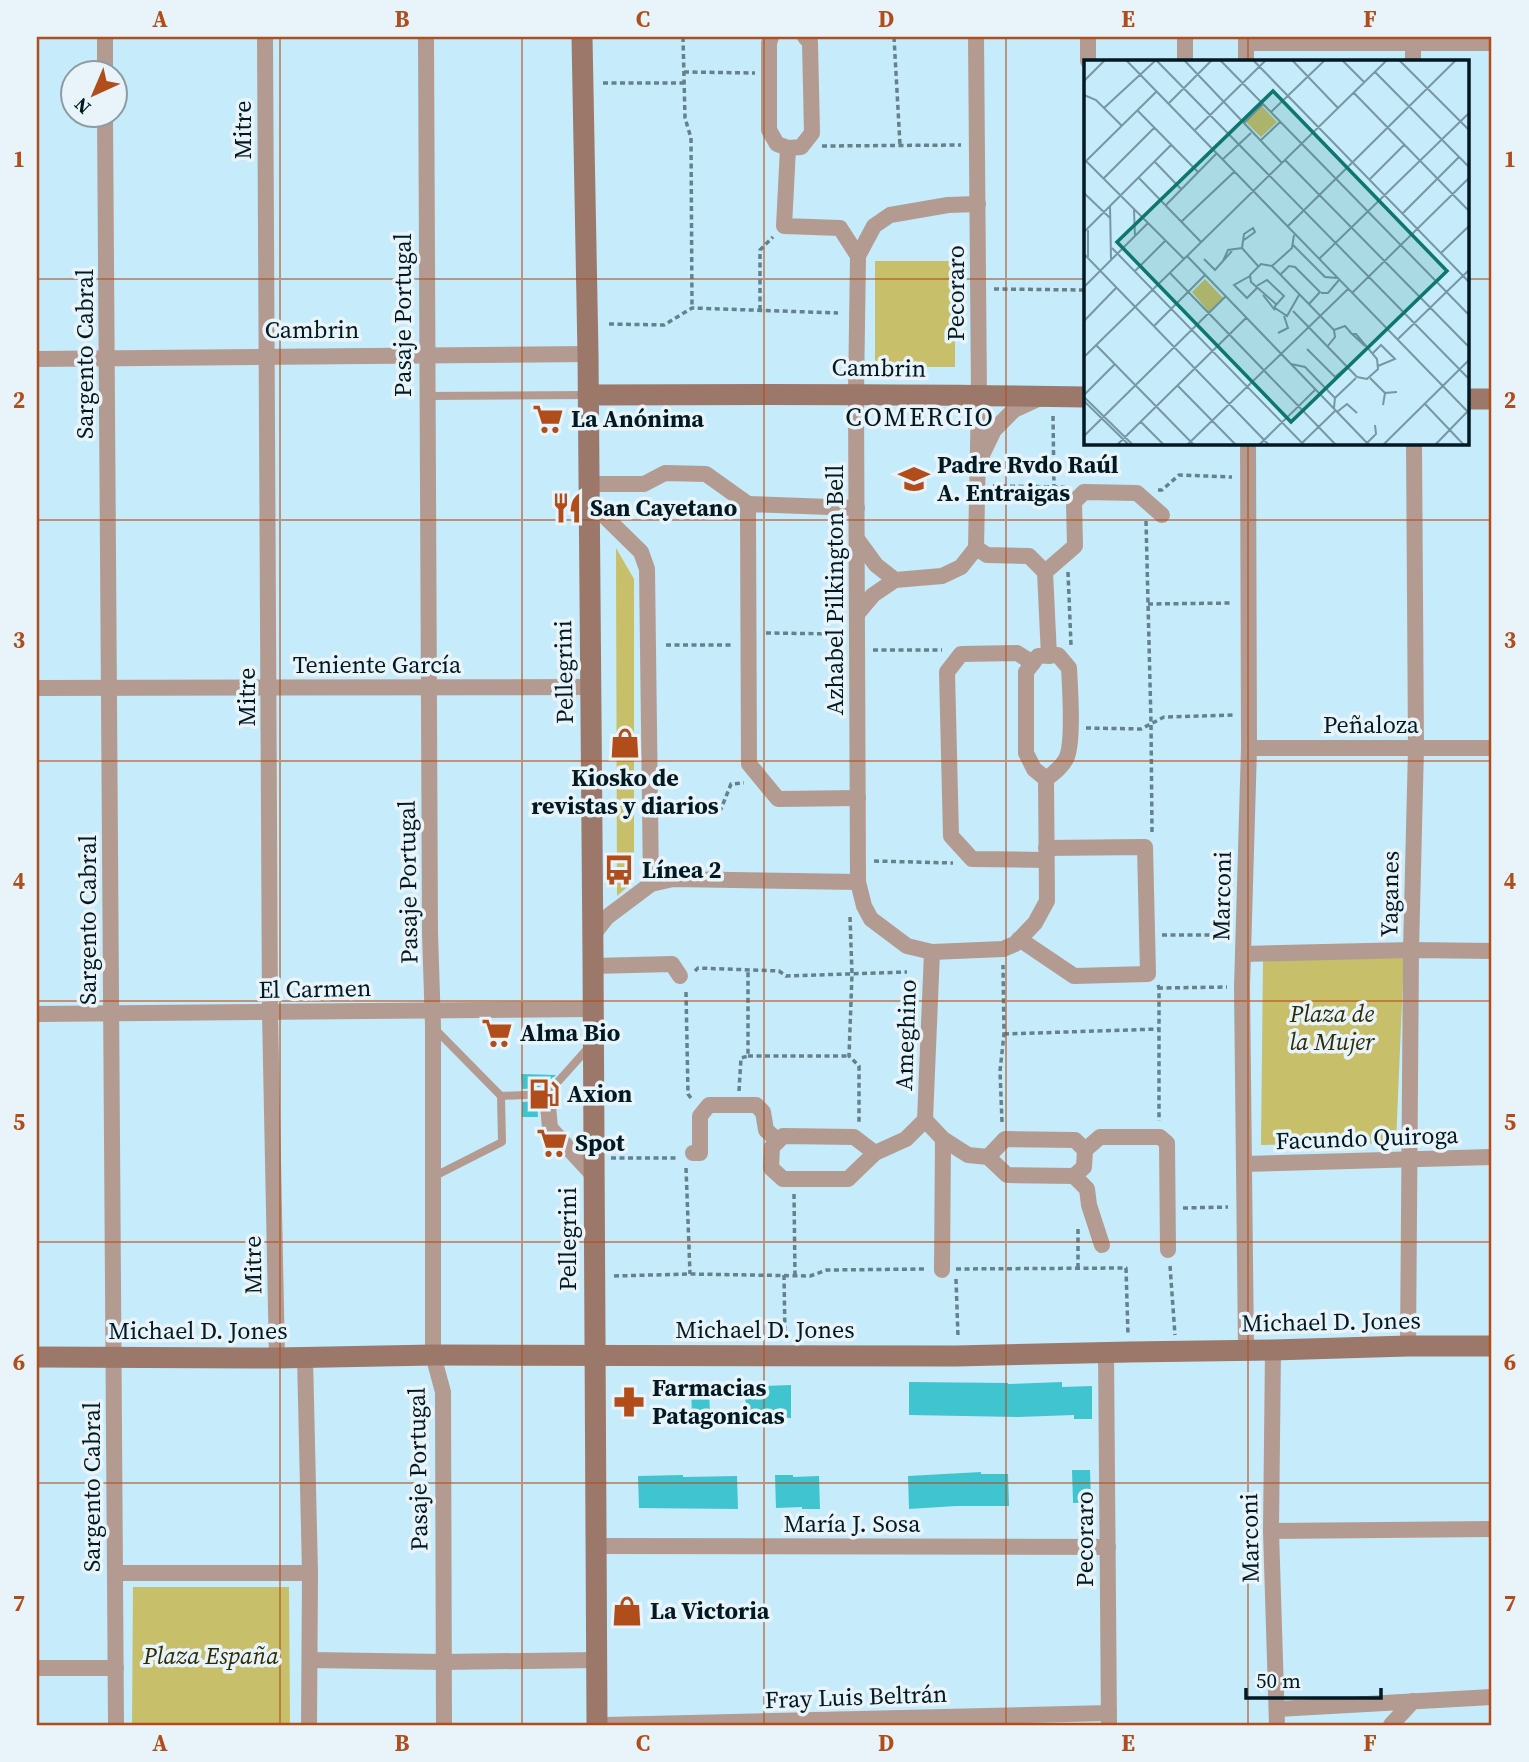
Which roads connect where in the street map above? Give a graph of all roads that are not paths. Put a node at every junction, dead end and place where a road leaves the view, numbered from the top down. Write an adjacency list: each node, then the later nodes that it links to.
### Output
1 (105, 37): 13 (street)
2 (265, 37): 23 (street, Mitre)
3 (426, 37): 24 (street, Pasaje Portugal)
4 (582, 37): 22 (street, Pellegrini)
5 (771, 37): 19 (street)
6 (805, 37): 19 (street)
7 (976, 37): 20 (street, Pecoraro)
8 (1087, 37): 14 (street)
9 (1185, 37): 15 (street)
10 (1246, 40): 11 (street); 16 (street)
11 (1413, 40): 12 (street); 17 (street)
12 (1492, 43)
13 (105, 60)
14 (1088, 60)
15 (1185, 60)
16 (1247, 60)
17 (1413, 60)
18 (105, 130): 25 (street, Sargento Cabral)
19 (794, 147): 21 (street)
20 (978, 204): 21 (street, Azhabel Pilkington Bell); 31 (street, Pecoraro)
21 (858, 256): 27 (street, Azhabel Pilkington Bell)
22 (588, 354): 24 (street, Cambrin); 28 (street, Pellegrini)
23 (267, 356): 24 (street, Cambrin); 25 (street, Cambrin); 53 (street, Mitre)
24 (426, 357): 29 (street, Pasaje Portugal)
25 (107, 358): 26 (street, Cambrin); 52 (street, Sargento Cabral)
26 (37, 359)
27 (856, 394): 28 (street, Cambrin); 31 (street, Cambrin); 40 (street, Azhabel Pilkington Bell)
28 (587, 395): 29 (lane); 38 (street, Pellegrini)
29 (426, 396): 49 (street, Pasaje Portugal)
30 (1049, 396): 31 (street, Cambrin); 32 (street, Cambrin); 37 (street)
31 (979, 397): 37 (street, Pecoraro)
32 (1084, 397)
33 (1470, 399): 34 (street)
34 (1492, 399)
35 (1248, 444): 54 (street, Marconi)
36 (1414, 444): 55 (street, Yaganes)
37 (978, 465): 43 (street, Pecoraro)
38 (589, 492): 39 (street); 50 (street, Pellegrini); 61 (street)
39 (748, 504): 40 (street); 58 (street)
40 (857, 508): 42 (street, Azhabel Pilkington Bell)
41 (1162, 515): 44 (street)
42 (857, 539): 45 (street); 46 (street, Azhabel Pilkington Bell)
43 (976, 548): 44 (street); 45 (street)
44 (1045, 572): 47 (street)
45 (895, 580): 46 (street)
46 (858, 614): 58 (street, Azhabel Pilkington Bell)
47 (1053, 655): 48 (street); 57 (street)
48 (1033, 663): 57 (street); 59 (street)
49 (429, 687): 50 (street, Teniente García); 53 (street, Teniente García); 74 (street, Pasaje Portugal)
50 (591, 687): 62 (street, Pellegrini)
51 (37, 688): 52 (street, Teniente García)
52 (110, 688): 53 (street, Teniente García); 71 (street, Sargento Cabral)
53 (270, 688): 72 (street, Mitre)
54 (1250, 748): 55 (street, Peñaloza); 67 (street, Marconi)
55 (1416, 748): 56 (street, Peñaloza); 64 (street, Yaganes)
56 (1492, 748)
57 (1046, 779): 59 (street)
58 (858, 798): 60 (street, Azhabel Pilkington Bell)
59 (1046, 854): 63 (street); 63 (street)
60 (858, 882): 61 (street); 66 (street)
61 (651, 884): 62 (street)
62 (592, 936): 68 (street, Pellegrini)
63 (1019, 939): 66 (street)
64 (1411, 950): 65 (street); 67 (street); 86 (street, Yaganes)
65 (1492, 951)
66 (932, 952): 78 (street, Ameghino)
67 (1244, 954): 87 (street, Marconi)
68 (593, 966): 69 (street); 70 (street, Pellegrini)
69 (683, 978)
70 (593, 1009): 74 (street, El Carmen); 75 (street, Pellegrini)
71 (111, 1013): 72 (street, El Carmen); 73 (street, El Carmen); 102 (street, Sargento Cabral)
72 (271, 1013): 74 (street, El Carmen); 104 (street, Mitre)
73 (37, 1014)
74 (433, 1018): 77 (lane); 90 (street, Pasaje Portugal)
75 (593, 1043): 76 (lane); 88 (street, Pellegrini)
76 (547, 1094): 77 (lane); 88 (street)
77 (501, 1096): 90 (lane)
78 (925, 1120): 79 (street); 83 (street)
79 (943, 1139): 84 (street); 93 (street)
80 (778, 1141): 82 (street); 83 (street); 83 (street)
81 (1085, 1150): 84 (street); 89 (street); 92 (street)
82 (693, 1153)
83 (875, 1153)
84 (988, 1157): 89 (street)
85 (1492, 1157): 86 (street, Facundo Quiroga)
86 (1410, 1159): 87 (street, Facundo Quiroga); 94 (street, Yaganes)
87 (1244, 1164): 96 (street, Marconi)
88 (594, 1168): 100 (street, Pellegrini)
89 (1074, 1176): 91 (street)
90 (433, 1177): 99 (street, Pasaje Portugal)
91 (1102, 1245)
92 (1168, 1250)
93 (943, 1270)
94 (1408, 1346): 95 (street, Michael D. Jones); 97 (street, Michael D. Jones)
95 (1492, 1346)
96 (1246, 1350): 97 (street, Michael D. Jones); 98 (street, Michael D. Jones)
97 (1273, 1350): 106 (street, Marconi)
98 (1106, 1352): 100 (street, Michael D. Jones); 108 (street, Pecoraro)
99 (433, 1355): 100 (street, Michael D. Jones); 103 (street, Michael D. Jones); 113 (street, Pasaje Portugal)
100 (596, 1356): 107 (street, Pellegrini)
101 (37, 1357): 102 (street, Michael D. Jones)
102 (114, 1357): 104 (street, Michael D. Jones); 109 (street, Sargento Cabral)
103 (305, 1357): 104 (street, Michael D. Jones); 110 (street)
104 (277, 1358)
105 (1492, 1529): 106 (street)
106 (1271, 1531): 118 (street, Marconi)
107 (595, 1546): 108 (street, María J. Sosa); 112 (street, Pellegrini)
108 (1108, 1547): 119 (street, Pecoraro)
109 (115, 1573): 110 (street); 115 (street, Sargento Cabral)
110 (310, 1573): 111 (street)
111 (310, 1660): 113 (street); 123 (street)
112 (596, 1660): 113 (street); 125 (street, Pellegrini)
113 (443, 1661): 124 (street, Pasaje Portugal)
114 (37, 1668): 115 (street)
115 (116, 1668): 122 (street, Sargento Cabral)
116 (1492, 1697): 117 (street)
117 (1413, 1701): 118 (street); 127 (street)
118 (1277, 1717)
119 (1109, 1719): 120 (street, Fray Luis Beltrán)
120 (945, 1721): 121 (street, Fray Luis Beltrán)
121 (778, 1724): 126 (street, Fray Luis Beltrán)
122 (116, 1725)
123 (309, 1725)
124 (444, 1725)
125 (597, 1725)
126 (605, 1725)
127 (1391, 1725)

